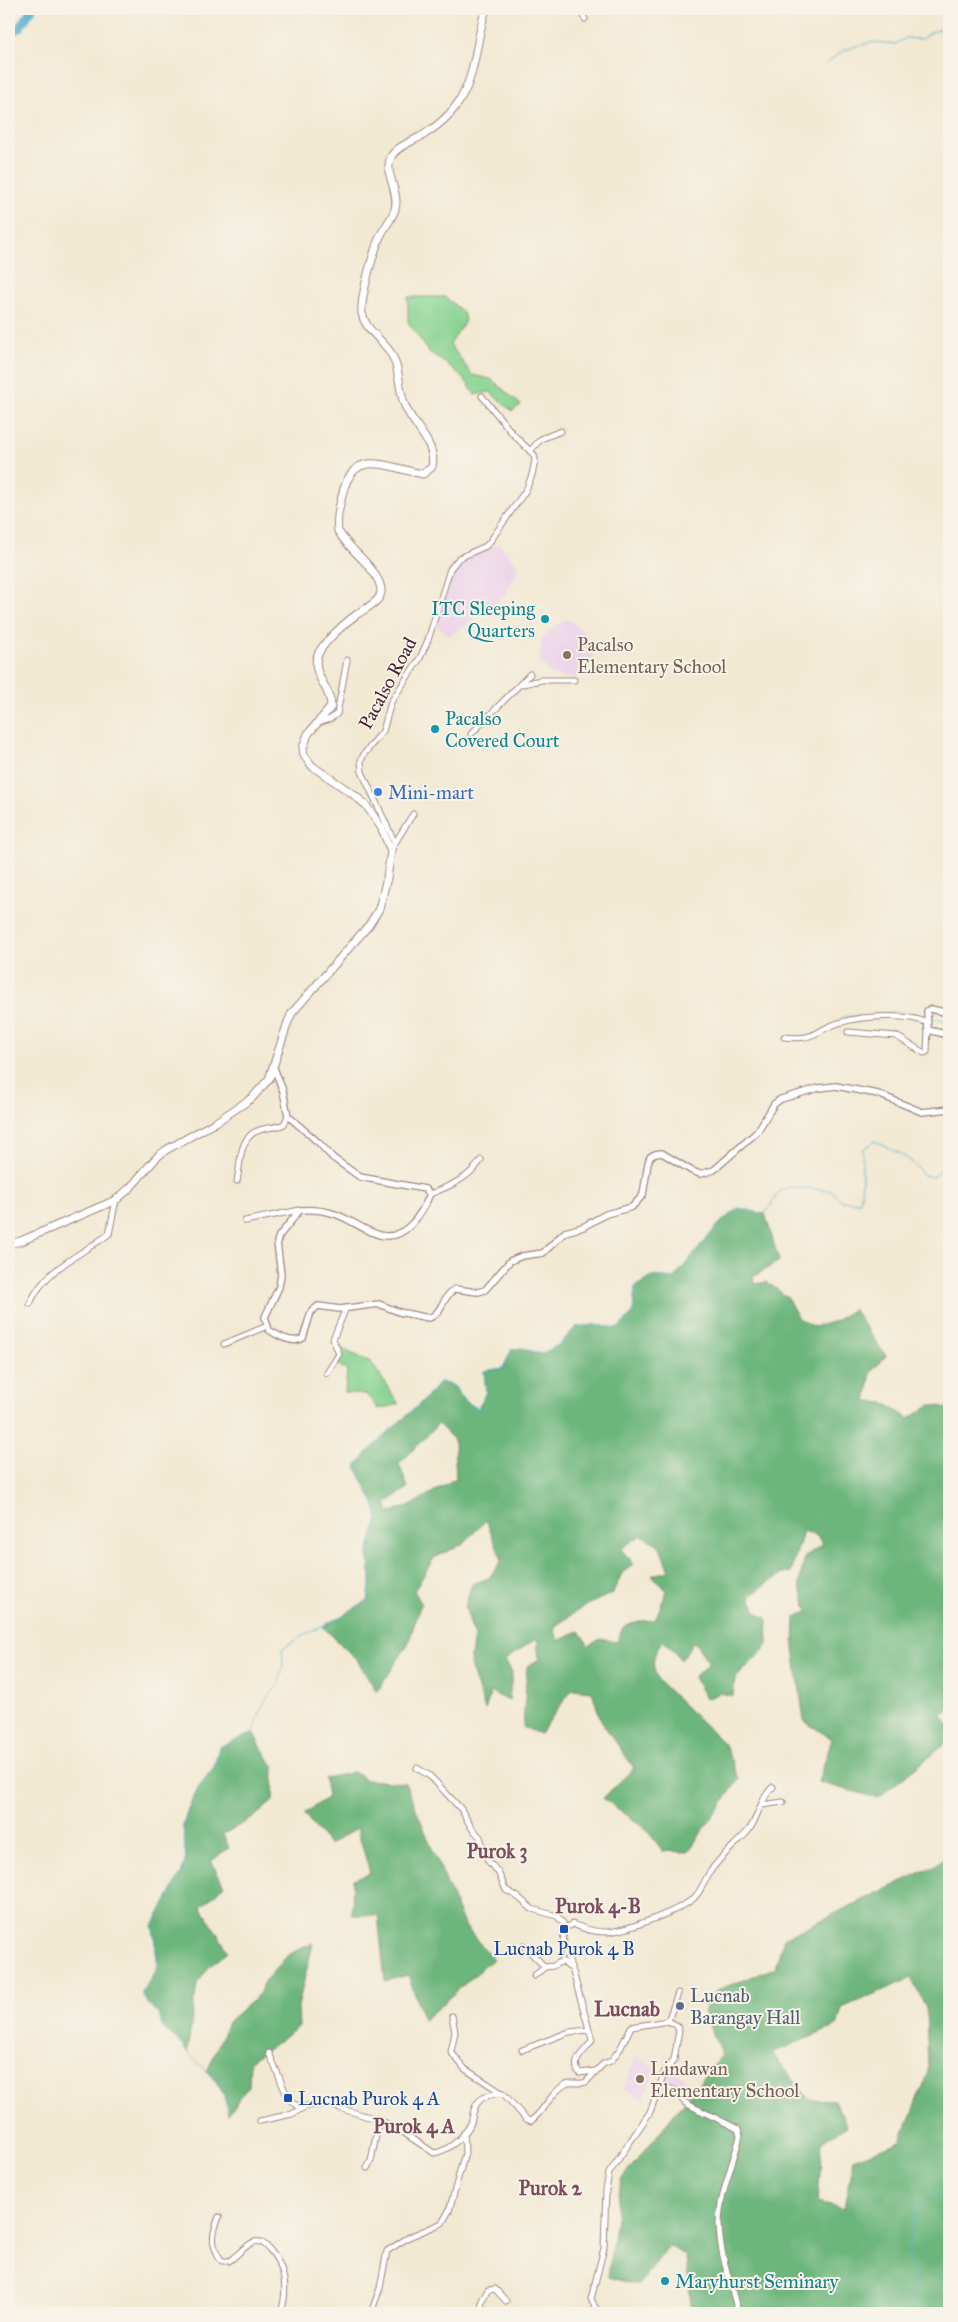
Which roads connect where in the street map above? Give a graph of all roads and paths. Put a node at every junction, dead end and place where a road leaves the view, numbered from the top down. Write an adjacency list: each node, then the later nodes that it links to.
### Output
1 (486, 9): 11 (main road)
2 (579, 9): 3 (street)
3 (585, 19)
4 (482, 396): 6 (street)
5 (561, 431): 6 (street)
6 (530, 451): 14 (street, Pacalso Road)
7 (347, 660): 11 (street)
8 (530, 674): 10 (street)
9 (574, 680): 10 (street)
10 (522, 684): 12 (street)
11 (316, 724): 15 (main road)
12 (471, 734)
13 (413, 814): 14 (street)
14 (395, 843): 15 (street)
15 (391, 851): 21 (main road)
16 (949, 1013): 17 (street)
17 (927, 1026): 18 (street); 19 (street); 20 (street)
18 (848, 1032)
19 (949, 1035)
20 (784, 1037)
21 (274, 1068): 23 (street); 27 (main road)
22 (949, 1109): 32 (street)
23 (288, 1116): 25 (street); 26 (street)
24 (481, 1160): 26 (street)
25 (237, 1181)
26 (430, 1194): 28 (street)
27 (116, 1200): 30 (main road); 31 (street)
28 (300, 1210): 29 (street); 33 (street)
29 (245, 1221)
30 (9, 1244)
31 (30, 1304)
32 (346, 1308): 33 (street); 35 (street)
33 (266, 1326): 34 (street)
34 (224, 1344)
35 (327, 1373)
36 (417, 1768): 40 (street)
37 (773, 1787): 39 (street)
38 (783, 1802): 39 (street)
39 (762, 1805): 40 (street)
40 (564, 1929): 43 (street)
41 (524, 1946): 42 (street)
42 (545, 1967): 43 (street); 44 (street)
43 (573, 1972): 48 (street)
44 (534, 1976)
45 (678, 1993): 47 (street)
46 (452, 2016): 53 (street)
47 (668, 2021): 51 (street); 52 (street)
48 (589, 2030): 49 (street); 51 (street)
49 (522, 2050)
50 (269, 2053): 54 (street)
51 (597, 2071): 53 (street)
52 (660, 2086): 64 (street); 65 (street)
53 (503, 2093): 57 (street)
54 (306, 2107): 55 (street); 56 (street)
55 (379, 2120): 57 (street); 58 (street)
56 (260, 2121)
57 (464, 2133): 62 (street)
58 (367, 2168)
59 (219, 2217): 61 (street)
60 (506, 2300): 63 (street)
61 (281, 2313)
62 (371, 2313)
63 (481, 2313)
64 (598, 2313)
65 (738, 2313)

